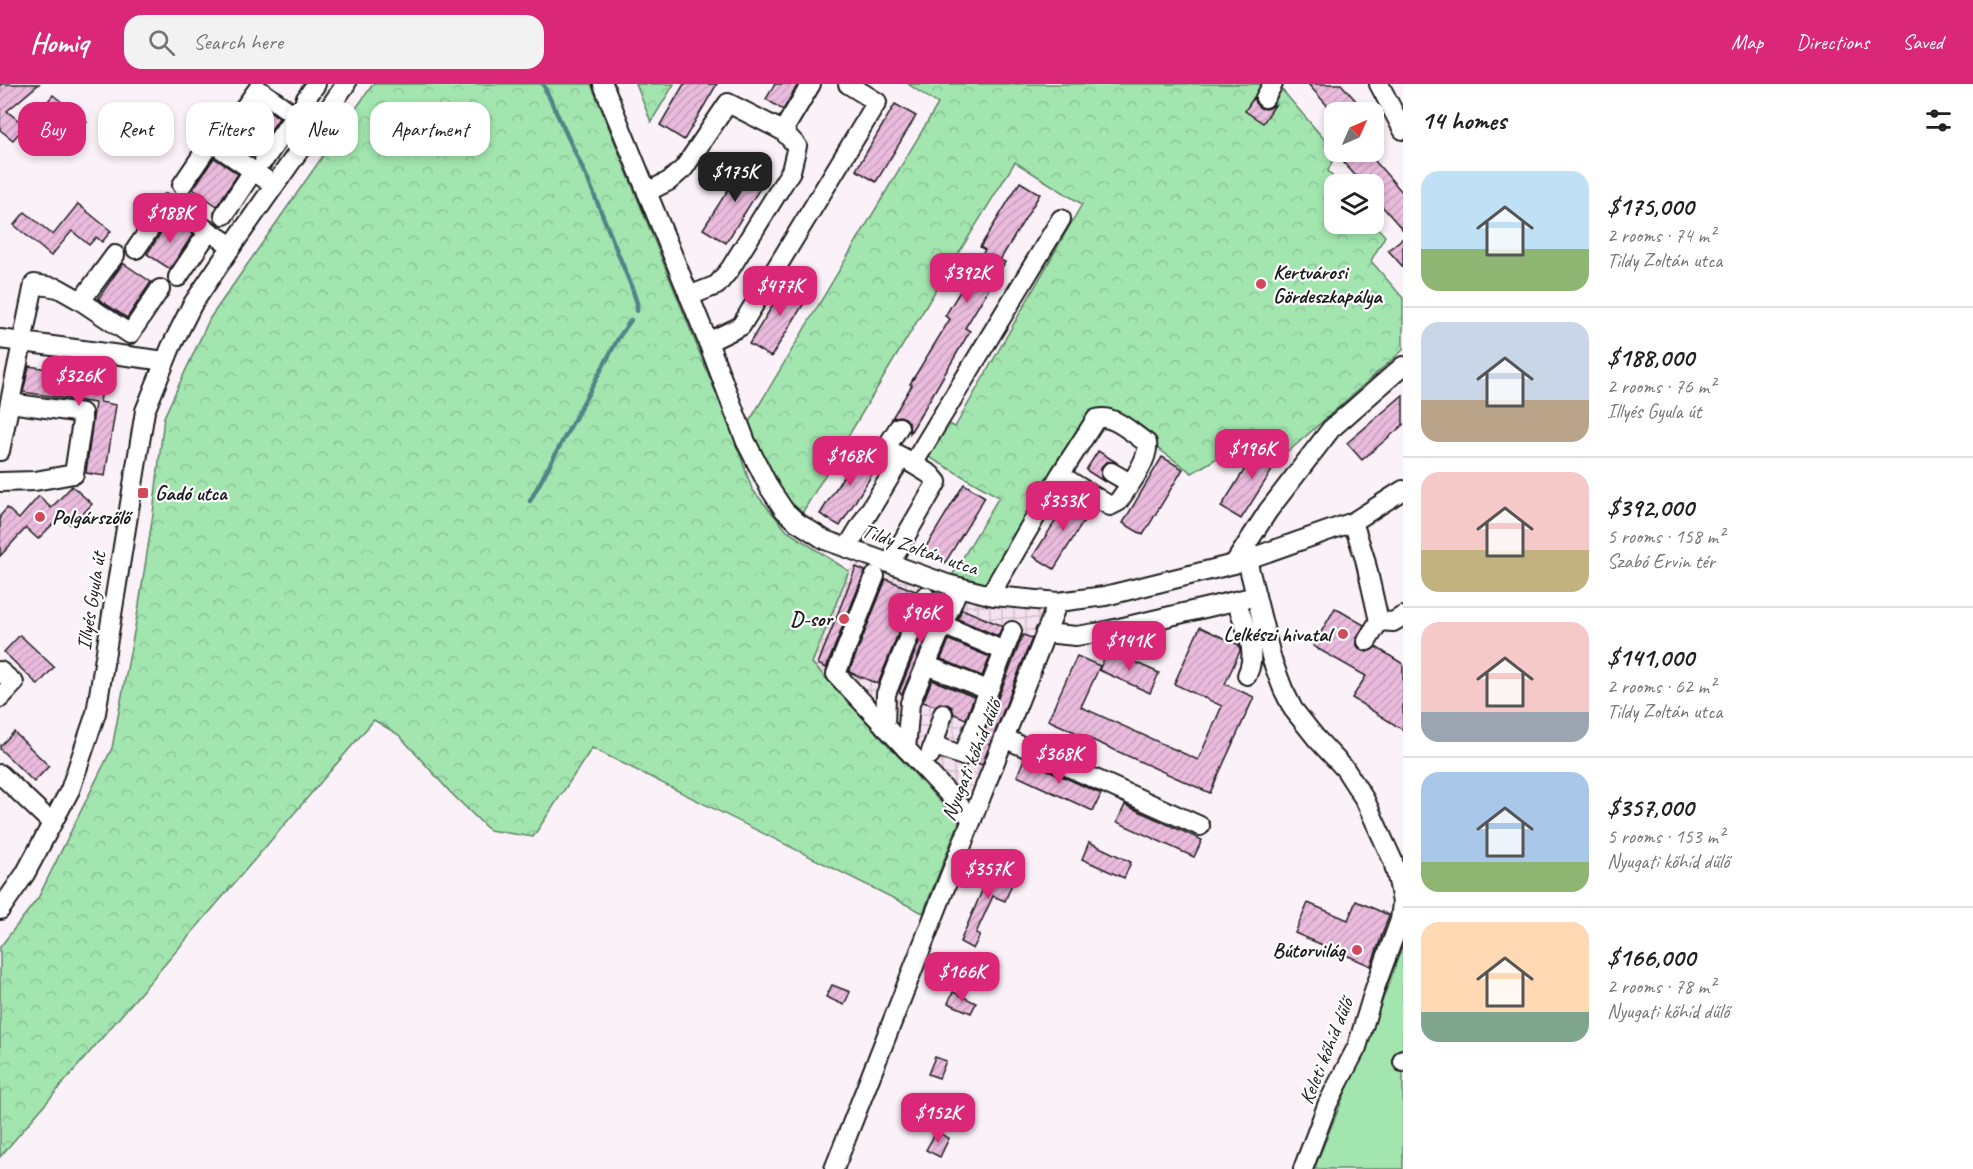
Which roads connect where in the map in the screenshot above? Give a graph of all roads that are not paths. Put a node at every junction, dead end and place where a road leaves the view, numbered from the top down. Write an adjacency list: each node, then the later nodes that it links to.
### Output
1 (316, 84): 7 (street)
2 (346, 84): 9 (street, Illyés Gyula út)
3 (603, 84): 18 (street, Tildy Zoltán utca)
4 (810, 84): 13 (street)
5 (848, 84): 31 (street)
6 (1380, 84): 12 (street)
7 (305, 99)
8 (249, 102): 10 (street)
9 (333, 102)
10 (286, 109)
11 (286, 128): 15 (street)
12 (1403, 130)
13 (783, 131): 18 (street); 27 (street)
14 (295, 156): 17 (street, Illyés Gyula út)
15 (259, 165): 16 (street); 17 (street); 19 (street)
16 (182, 185)
17 (274, 185): 22 (street, Illyés Gyula út)
18 (647, 192): 27 (street, Tildy Zoltán utca)
19 (224, 214)
20 (1061, 219): 37 (street)
21 (209, 231): 22 (street); 23 (street); 25 (street)
22 (232, 246): 32 (street, Illyés Gyula út)
23 (136, 249)
24 (116, 255): 28 (street)
25 (178, 277)
26 (160, 289): 28 (street)
27 (689, 296): 31 (street, Tildy Zoltán utca)
28 (81, 301): 30 (street)
29 (0, 339): 30 (street)
30 (22, 342): 32 (street); 34 (street)
31 (708, 342): 44 (street, Tildy Zoltán utca)
32 (165, 361): 74 (street, Illyés Gyula út)
33 (1403, 366): 45 (street)
34 (10, 403): 36 (street); 40 (street)
35 (899, 426): 37 (street)
36 (0, 451)
37 (908, 461): 44 (street); 46 (street)
38 (1111, 472): 41 (street)
39 (1060, 475): 41 (street); 41 (street); 49 (street)
40 (0, 482)
41 (1130, 483)
42 (1403, 490): 43 (street, Tildy Zoltán utca)
43 (1353, 522): 45 (street, Tildy Zoltán utca); 55 (street)
44 (847, 548): 46 (street, Tildy Zoltán utca)
45 (1241, 562): 51 (street, Keleti kőhíd dűlő); 53 (street, Tildy Zoltán utca)
46 (890, 564): 48 (street, Tildy Zoltán utca)
47 (875, 576): 67 (street)
48 (959, 587): 49 (street, Tildy Zoltán utca); 56 (street)
49 (990, 595): 53 (street, Tildy Zoltán utca)
50 (925, 596): 67 (street)
51 (1256, 596): 52 (street); 78 (street, Keleti kőhíd dűlő)
52 (1236, 601): 58 (street); 63 (street)
53 (1058, 602): 58 (street, Nyugati kőhíd dűlő)
54 (1403, 616): 55 (street)
55 (1379, 621): 59 (street)
56 (943, 625): 60 (street); 61 (street)
57 (1012, 631): 60 (street)
58 (1045, 633): 68 (street, Nyugati kőhíd dűlő)
59 (1367, 641)
60 (1004, 651): 64 (street)
61 (926, 665): 64 (street); 70 (street)
62 (0, 671): 65 (street)
63 (1247, 675)
64 (988, 690): 69 (street)
65 (0, 698)
66 (943, 714): 69 (street)
67 (885, 727): 70 (street)
68 (1004, 738): 73 (street, Nyugati kőhíd dűlő); 75 (street)
69 (933, 745): 71 (street)
70 (906, 749): 71 (street)
71 (925, 769): 73 (street)
72 (0, 774): 74 (street)
73 (972, 819): 77 (street, Nyugati kőhíd dűlő)
74 (52, 824): 76 (street, Illyés Gyula út)
75 (1200, 826)
76 (0, 910)
77 (834, 1169)
78 (1303, 1169)

